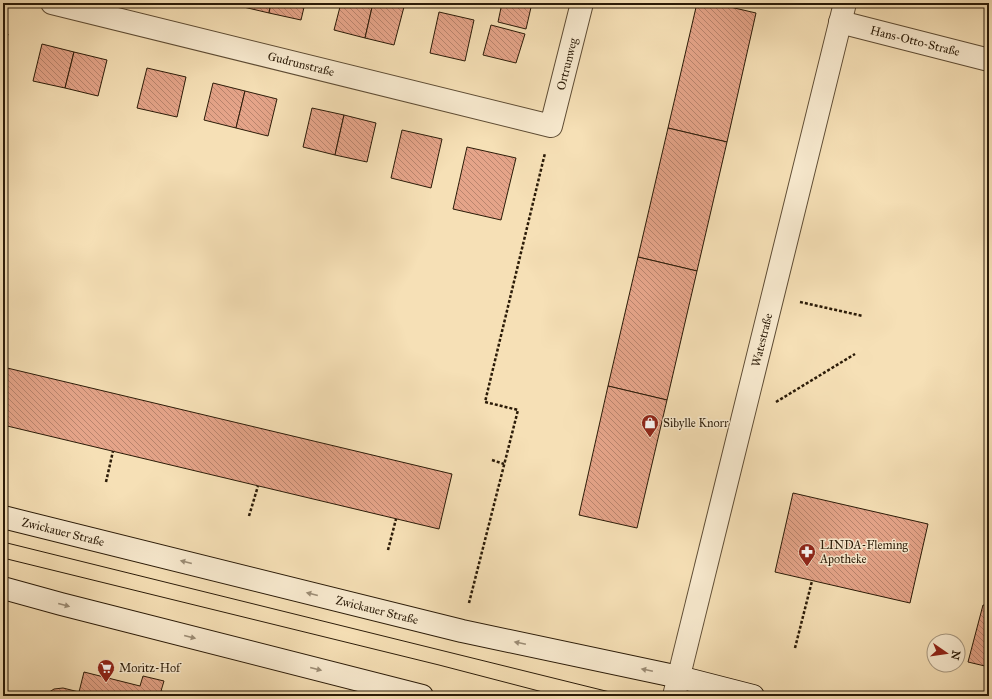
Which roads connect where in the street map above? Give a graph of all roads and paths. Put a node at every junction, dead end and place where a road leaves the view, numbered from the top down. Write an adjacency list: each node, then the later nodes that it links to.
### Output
1 (52, 3): 5 (street, Gudrunstraße)
2 (582, 3): 5 (street, Ortrunweg)
3 (843, 12): 4 (street, Hans-Otto-Straße); 6 (street, Watestraße)
4 (989, 60)
5 (551, 126): 12 (path)
6 (773, 296): 7 (path); 9 (street, Watestraße)
7 (863, 316)
8 (855, 354): 9 (path)
9 (742, 423): 23 (street, Watestraße)
10 (113, 451): 13 (path)
11 (492, 460): 12 (path)
12 (504, 464): 21 (path)
13 (106, 482)
14 (258, 486): 15 (path)
15 (249, 516)
16 (3, 517): 21 (street, Zwickauer Straße, one-way to 16)
17 (396, 519): 18 (path)
18 (388, 550)
19 (812, 581): 22 (path)
20 (3, 588): 24 (street, one-way to 24)
21 (462, 631): 23 (street, Zwickauer Straße, one-way to 21)
22 (795, 648)
23 (676, 686): 25 (street, Zwickauer Straße)
24 (422, 696)
25 (753, 696)

